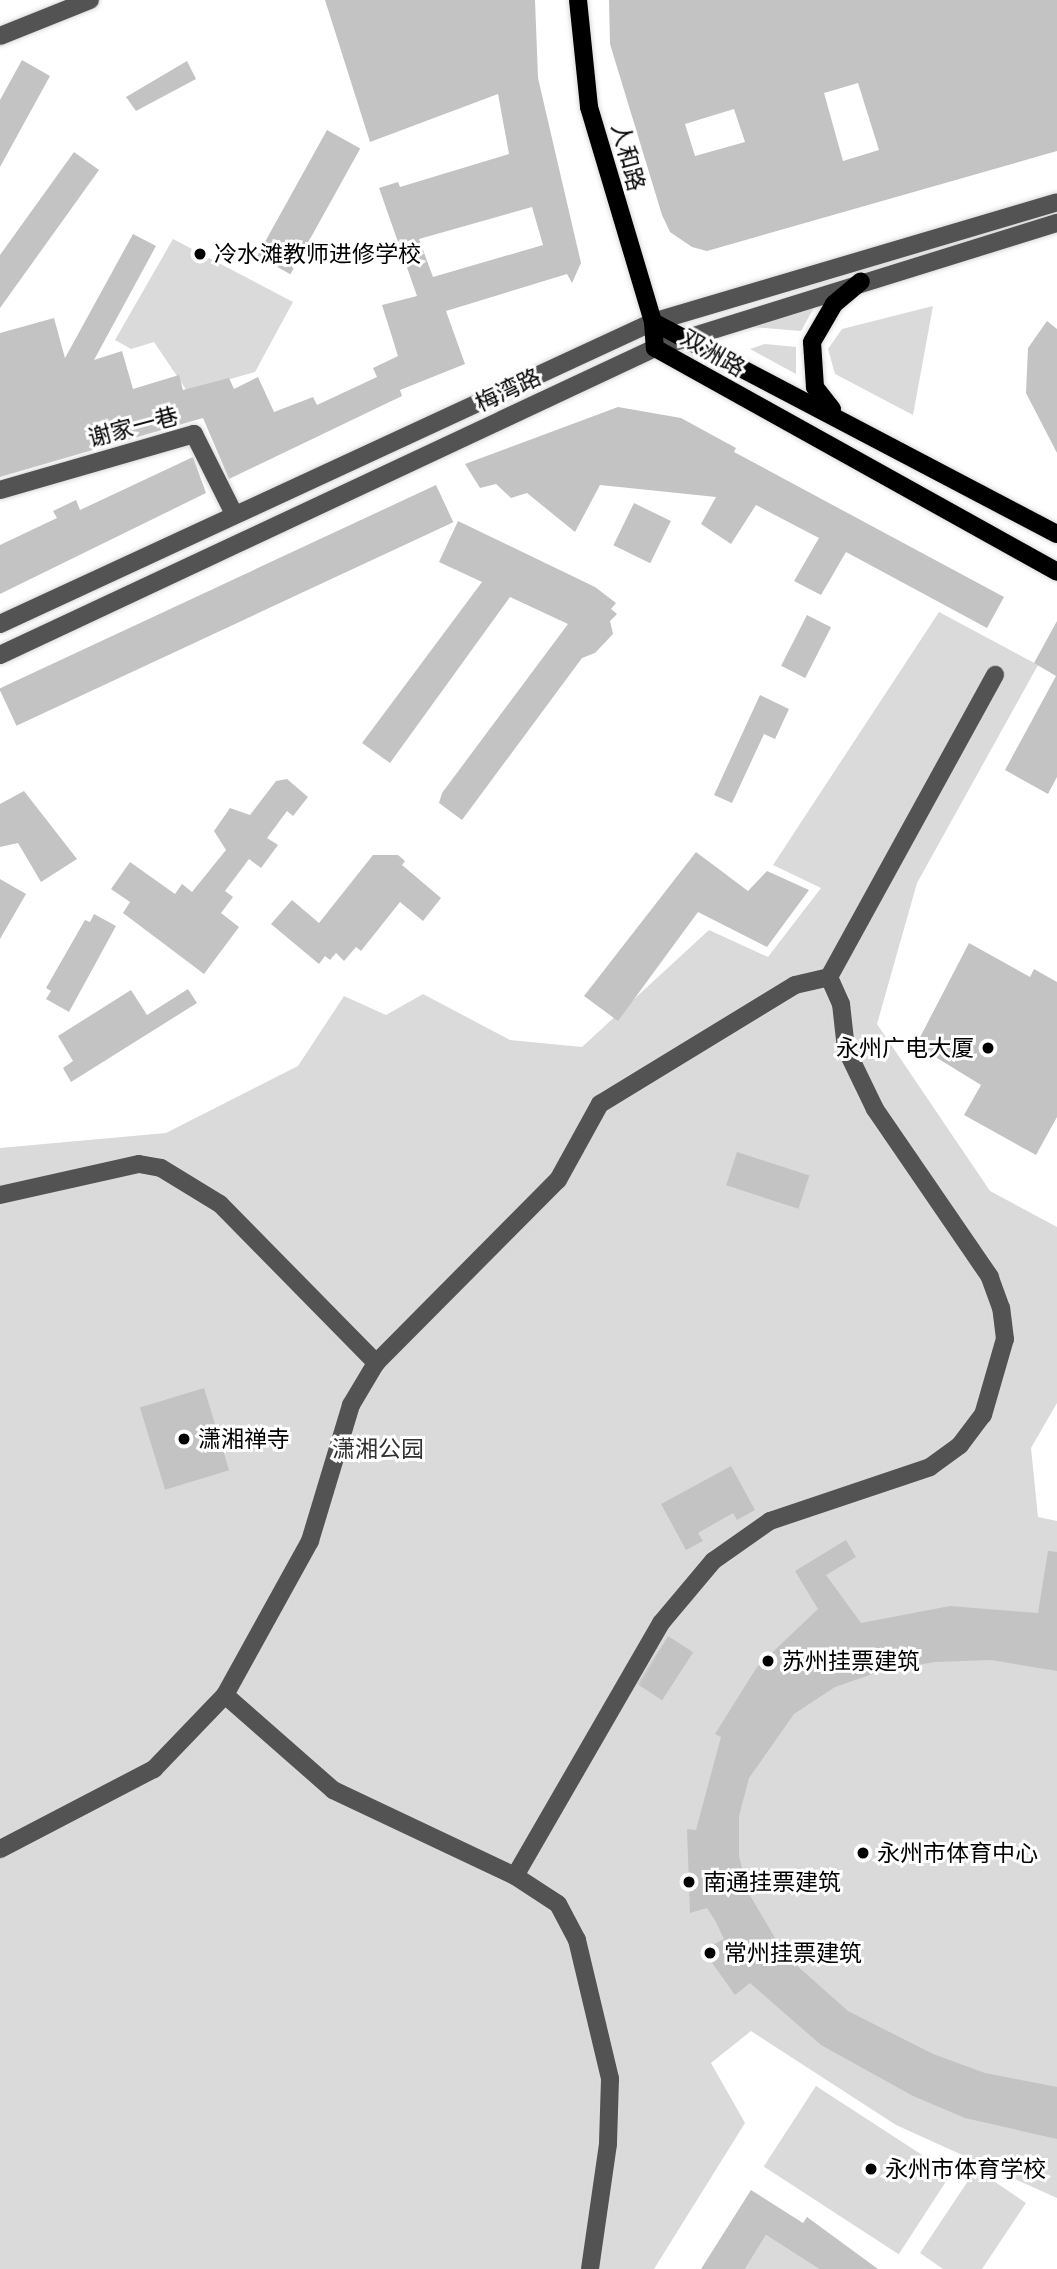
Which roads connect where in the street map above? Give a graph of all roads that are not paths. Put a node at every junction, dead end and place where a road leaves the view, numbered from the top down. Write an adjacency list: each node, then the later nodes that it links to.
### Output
1 (90, 0): 3 (street)
2 (578, 0): 7 (main road, 人和路)
3 (0, 36)
4 (1057, 202): 7 (street, 梅湾路)
5 (1057, 223): 6 (street, 梅湾路)
6 (861, 281): 8 (street, 梅湾路); 10 (main road)
7 (653, 322): 8 (main road, 双洲路); 9 (main road, 双洲路); 14 (street, 梅湾路)
8 (686, 335): 9 (street, 梅湾路); 10 (main road, 双洲路)
9 (655, 348): 12 (main road, 双洲路); 18 (street, 梅湾路)
10 (839, 417): 11 (main road, 双洲路)
11 (922, 461): 12 (main road); 15 (main road, 双洲路)
12 (906, 489): 16 (main road, 双洲路)
13 (0, 490): 14 (street, 谢家一巷)
14 (234, 514): 17 (street, 梅湾路)
15 (1057, 534)
16 (1057, 572)
17 (0, 624)
18 (0, 655)
19 (996, 674): 20 (street)
20 (829, 977): 22 (street); 25 (street)
21 (0, 1195): 22 (street)
22 (376, 1363): 23 (street)
23 (225, 1695): 24 (street); 25 (street)
24 (0, 1849)
25 (515, 1876): 26 (street)
26 (590, 2269)

